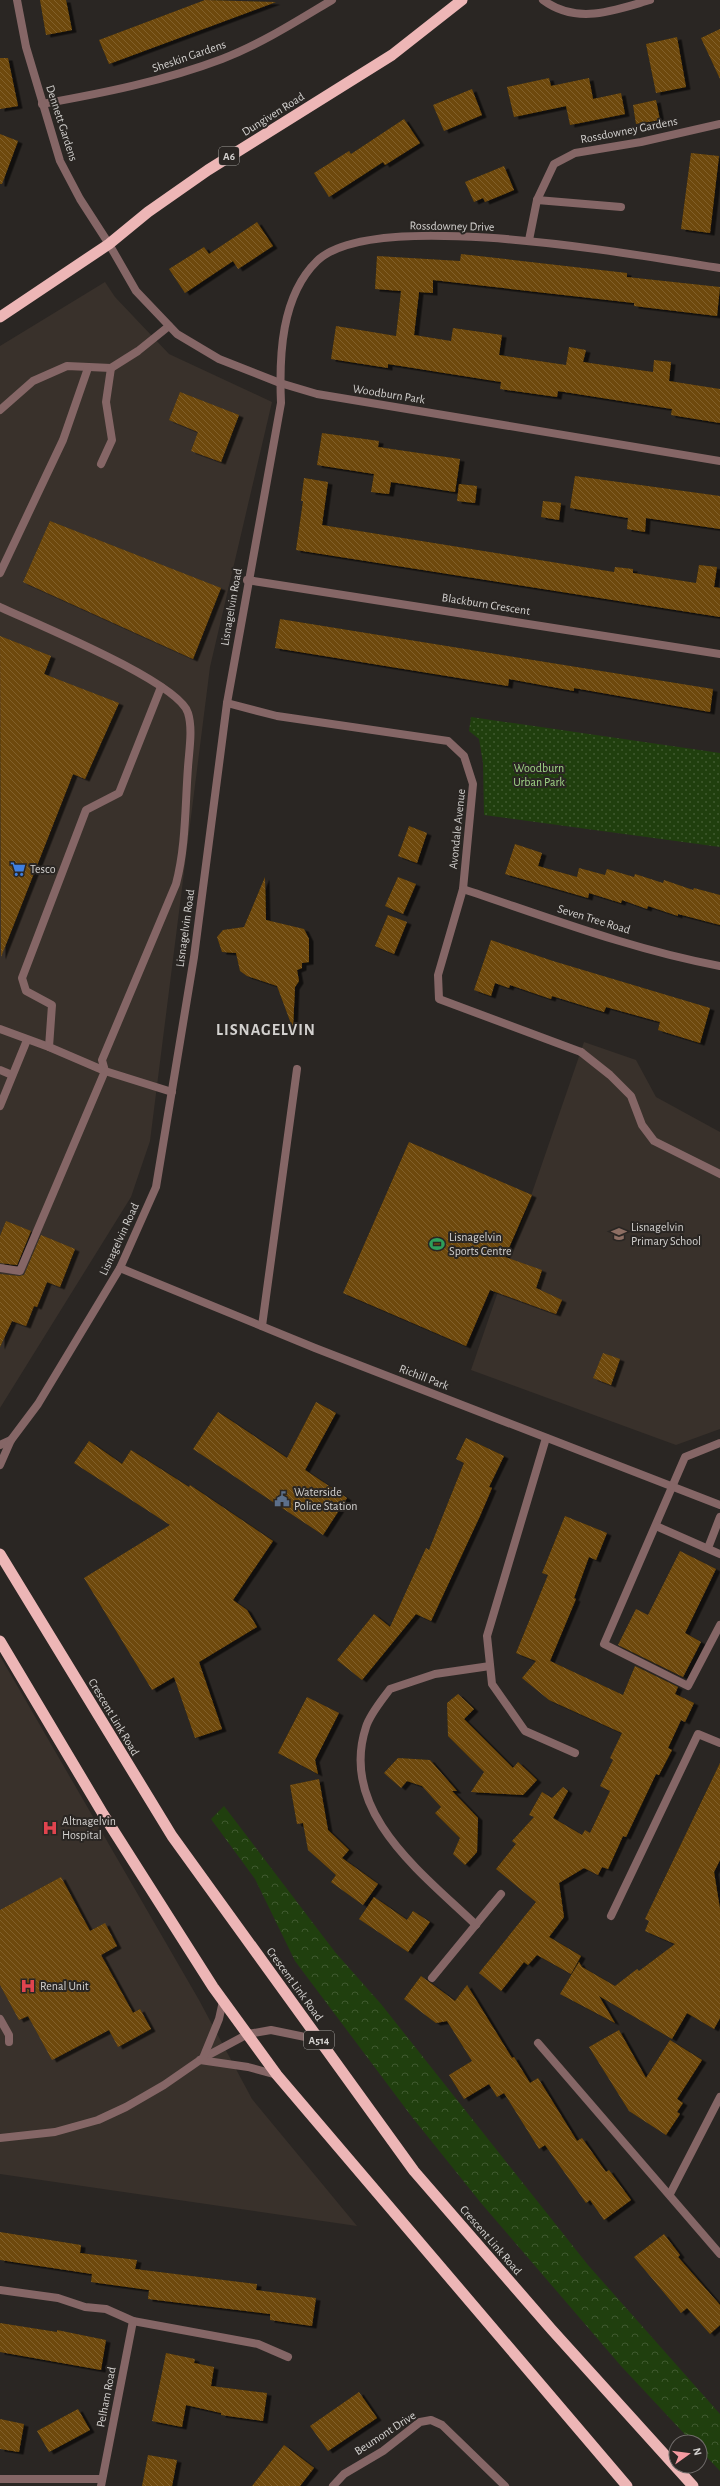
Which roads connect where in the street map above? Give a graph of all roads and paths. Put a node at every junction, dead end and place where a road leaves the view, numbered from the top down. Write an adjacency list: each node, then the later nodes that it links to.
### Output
1 (17, 0): 6 (street, Dennett Gardens)
2 (332, 0): 6 (street, Sheskin Gardens)
3 (462, 0): 11 (highway, Dungiven Road / A6)
4 (543, 0): 5 (street)
5 (650, 0)
6 (42, 104): 11 (street, Dennett Gardens)
7 (720, 124): 8 (street, Rossdowney Gardens)
8 (537, 200): 9 (street); 10 (street, Rossdowney Gardens)
9 (621, 207)
10 (529, 240): 12 (street, Rossdowney Drive); 17 (street, Rossdowney Drive)
11 (109, 244): 13 (highway, Dungiven Road / A6); 14 (street, Woodburn Park)
12 (720, 268)
13 (0, 317)
14 (169, 326): 16 (street); 17 (street, Woodburn Park)
15 (88, 368): 16 (street); 18 (street); 21 (street)
16 (111, 368): 20 (street)
17 (280, 383): 19 (street, Woodburn Park); 22 (street, Lisnagelvin Road)
18 (0, 410)
19 (720, 461)
20 (101, 464)
21 (0, 573)
22 (248, 580): 24 (street, Blackburn Crescent); 26 (street, Lisnagelvin Road)
23 (0, 607): 25 (street)
24 (720, 654)
25 (161, 687): 31 (street); 34 (street)
26 (227, 703): 27 (street, Avondale Avenue); 36 (street, Lisnagelvin Road)
27 (463, 889): 28 (street, Seven Tree Road); 38 (street, Avondale Avenue)
28 (720, 966)
29 (0, 1029): 30 (street)
30 (27, 1040): 31 (street); 35 (street)
31 (50, 1047): 34 (street)
32 (297, 1069): 41 (street)
33 (0, 1070): 35 (street)
34 (105, 1071): 36 (street); 39 (street)
35 (12, 1075): 37 (street)
36 (172, 1092): 40 (street, Lisnagelvin Road)
37 (0, 1106)
38 (720, 1174)
39 (0, 1268)
40 (120, 1268): 41 (street, Richill Park); 43 (street, Lisnagelvin Road)
41 (262, 1326): 42 (street, Richill Park)
42 (546, 1438): 47 (street, Richill Park); 56 (street)
43 (11, 1440): 45 (street, Lisnagelvin Road); 46 (street, Lisnagelvin Road)
44 (720, 1443): 47 (street)
45 (0, 1445)
46 (0, 1465)
47 (673, 1487): 48 (street, Richill Park); 50 (street)
48 (720, 1505)
49 (720, 1517): 51 (street)
50 (656, 1526): 51 (street); 54 (street)
51 (708, 1548): 53 (street)
52 (0, 1554): 66 (highway, Crescent Link Road / A514)
53 (720, 1554)
54 (720, 1625)
55 (0, 1641): 63 (highway)
56 (490, 1666): 58 (street); 61 (street)
57 (720, 1743): 60 (street)
58 (575, 1753)
59 (501, 1894): 61 (street)
60 (611, 1916)
61 (476, 1925): 62 (street)
62 (432, 1978)
63 (223, 2001): 65 (highway); 69 (street)
64 (0, 2019): 67 (street)
65 (248, 2034): 66 (street); 69 (street); 70 (highway)
66 (320, 2040): 83 (highway, Crescent Link Road / A514)
67 (9, 2042)
68 (538, 2043): 73 (street)
69 (202, 2059): 70 (street); 72 (street)
70 (277, 2075): 82 (highway)
71 (720, 2097): 73 (street)
72 (0, 2138)
73 (670, 2194): 74 (street)
74 (720, 2254)
75 (0, 2290): 76 (street)
76 (133, 2321): 77 (street); 79 (street, Pelham Road)
77 (288, 2357)
78 (0, 2479): 79 (street, Pelham Road)
79 (101, 2482)
80 (333, 2486): 81 (street, Beumont Drive)
81 (505, 2486)
82 (627, 2486)
83 (693, 2486)

